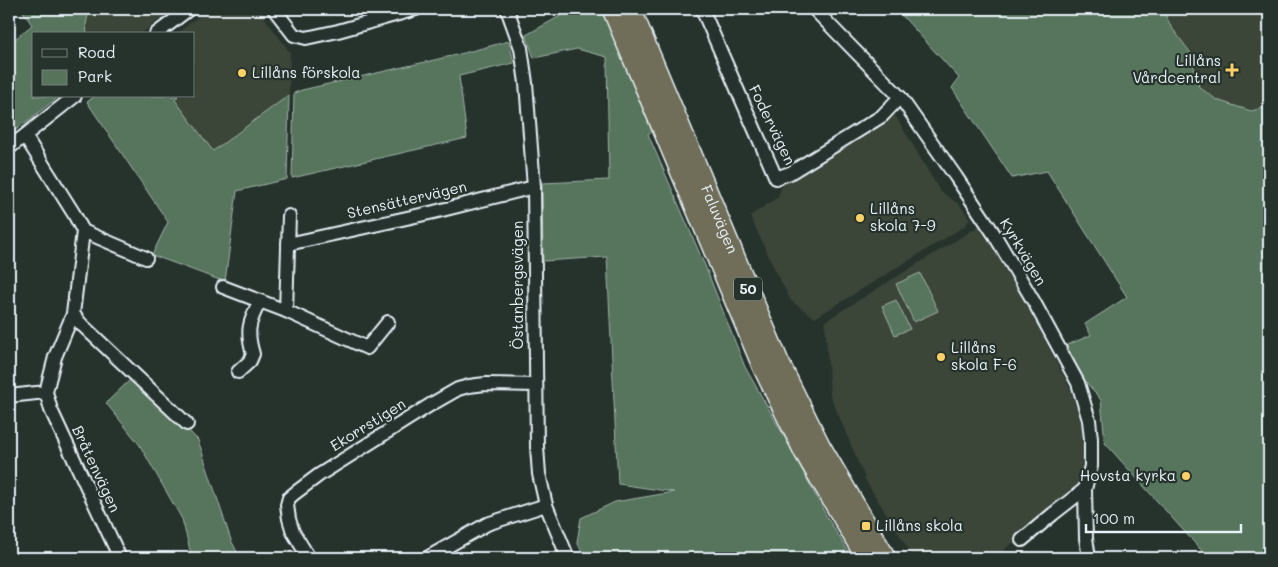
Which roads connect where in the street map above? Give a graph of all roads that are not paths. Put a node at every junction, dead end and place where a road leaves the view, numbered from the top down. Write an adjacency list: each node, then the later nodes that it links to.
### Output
1 (189, 9): 9 (street)
2 (274, 9): 3 (street)
3 (416, 9)
4 (507, 9): 14 (street, Östanbergsvägen)
5 (612, 9): 36 (highway, Faluvägen / 50)
6 (631, 9): 37 (highway, Faluvägen / 50)
7 (702, 9): 10 (street, Fodervägen)
8 (814, 9): 10 (street, Kyrkvägen)
9 (159, 32)
10 (900, 97): 29 (street, Kyrkvägen)
11 (72, 98): 12 (street)
12 (25, 136): 13 (street); 16 (street)
13 (9, 148)
14 (534, 187): 17 (street, Stensättervägen); 25 (street, Östanbergsvägen)
15 (290, 216): 17 (street)
16 (83, 231): 18 (street); 22 (street)
17 (288, 244): 21 (street)
18 (146, 258)
19 (223, 287): 20 (street)
20 (260, 301): 21 (street); 24 (street)
21 (286, 310): 23 (street)
22 (73, 314): 26 (street); 28 (street)
23 (388, 322)
24 (238, 372)
25 (535, 385): 30 (street, Östanbergsvägen); 33 (street, Ekorrstigen)
26 (46, 392): 27 (street); 32 (street, Bråtenvägen)
27 (9, 396)
28 (187, 424)
29 (1085, 489): 31 (street); 38 (street, Kyrkvägen)
30 (546, 505): 34 (street); 35 (street, Östanbergsvägen)
31 (1022, 540)
32 (120, 558)
33 (310, 558)
34 (428, 558)
35 (568, 558)
36 (866, 558)
37 (886, 558)
38 (1089, 558)

